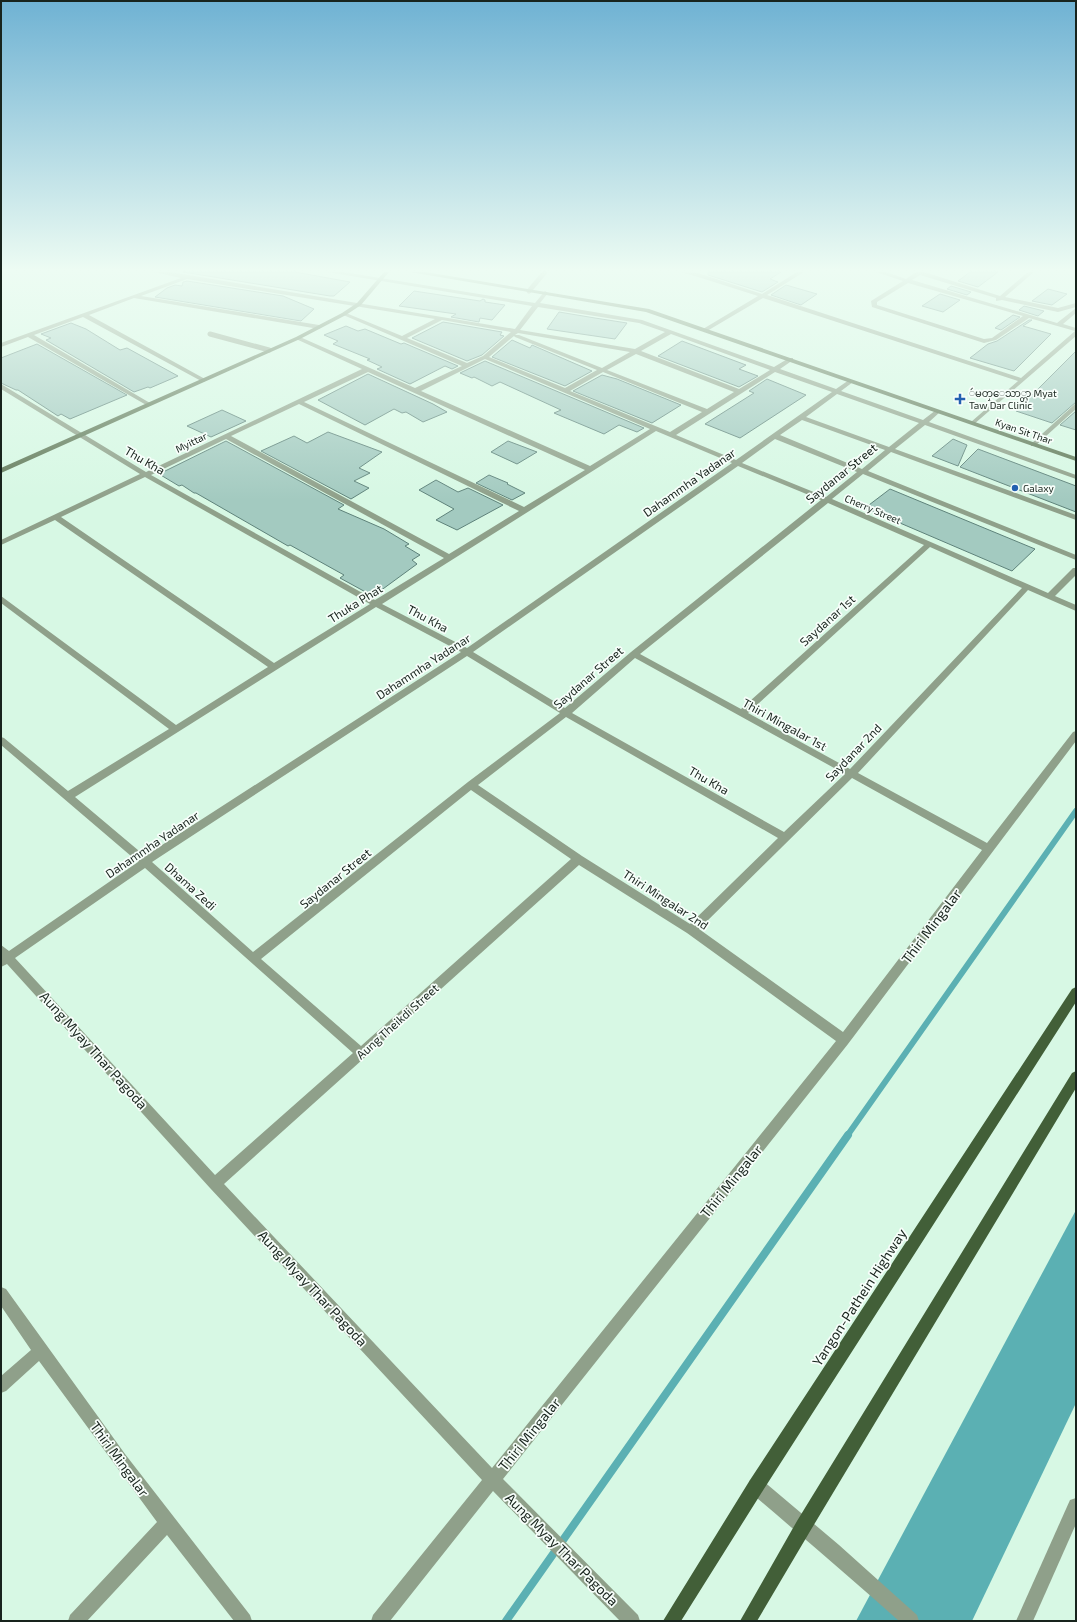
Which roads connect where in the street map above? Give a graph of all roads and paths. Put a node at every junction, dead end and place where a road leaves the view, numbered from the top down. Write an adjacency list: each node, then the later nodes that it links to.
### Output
1 (51, 348): 32 (street)
2 (144, 348): 23 (street)
3 (260, 348): 15 (lane)
4 (275, 348): 15 (main road)
5 (320, 348): 20 (street)
6 (425, 348): 19 (street)
7 (496, 348): 17 (street)
8 (549, 348): 22 (street)
9 (613, 348): 16 (street)
10 (641, 348): 16 (street)
11 (715, 348): 21 (street)
12 (757, 348): 18 (main road, Kyan Sit Thar)
13 (921, 348): 25 (street)
14 (1058, 348): 25 (street)
15 (269, 350): 23 (main road)
16 (635, 351): 22 (street); 30 (street)
17 (485, 357): 19 (street); 28 (street, Cherry Street)
18 (791, 359): 21 (street); 24 (main road, Kyan Sit Thar)
19 (466, 365): 27 (street)
20 (368, 369): 27 (street); 31 (street, Myittar)
21 (775, 369): 29 (street); 30 (street)
22 (602, 370): 28 (street); 35 (street)
23 (203, 380): 32 (main road)
24 (851, 380): 29 (street, Dahammha Yadanar); 34 (main road, Kyan Sit Thar)
25 (1022, 380): 38 (street)
26 (1, 386): 40 (street, Thu Kha)
27 (417, 390): 48 (street)
28 (564, 390): 39 (street, Cherry Street)
29 (837, 391): 36 (street, Dahammha Yadanar); 37 (street)
30 (740, 392): 35 (street)
31 (300, 402): 43 (street, Myittar); 54 (street)
32 (148, 404): 40 (main road)
33 (1076, 405): 44 (street)
34 (938, 411): 37 (street, Saydanar Street); 38 (main road, Kyan Sit Thar)
35 (708, 412): 41 (street)
36 (801, 417): 42 (street, Dahammha Yadanar); 45 (street)
37 (923, 423): 45 (street, Saydanar Street); 52 (street)
38 (973, 423): 44 (main road, Kyan Sit Thar)
39 (655, 429): 41 (street, Cherry Street); 48 (street, Thuka Phat)
40 (79, 435): 49 (main road); 51 (street, Thu Kha)
41 (671, 436): 47 (street, Cherry Street)
42 (775, 436): 47 (street, Dahammha Yadanar); 50 (street)
43 (226, 437): 51 (street, Myittar); 59 (street)
44 (1033, 445): 46 (main road, Kyan Sit Thar)
45 (890, 449): 50 (street, Saydanar Street); 56 (street)
46 (1076, 459)
47 (736, 463): 53 (street, Cherry Street); 67 (street, Dahammha Yadanar)
48 (590, 469): 54 (street, Thuka Phat)
49 (1, 471)
50 (862, 472): 53 (street, Saydanar Street); 60 (street)
51 (146, 475): 55 (street, Myittar); 65 (street, Thu Kha)
52 (1076, 477)
53 (827, 500): 58 (street, Cherry Street); 68 (street, Saydanar Street)
54 (524, 510): 59 (street, Thuka Phat)
55 (56, 517): 57 (street, Myittar); 69 (street)
56 (1076, 518)
57 (1, 543)
58 (929, 544): 62 (street, Cherry Street); 71 (street, Saydanar 1st)
59 (448, 557): 65 (street, Thuka Phat)
60 (1076, 558)
61 (1076, 570): 63 (street)
62 (1028, 586): 63 (street, Cherry Street); 75 (street, Saydanar 2nd)
63 (1050, 596): 66 (street, Cherry Street)
64 (1, 599): 72 (street)
65 (376, 604): 67 (street, Thu Kha); 69 (street, Thuka Phat)
66 (1076, 608)
67 (467, 652): 70 (street, Thu Kha); 81 (street, Dahammha Yadanar)
68 (634, 654): 70 (street, Saydanar Street); 71 (street, Thiri Mingalar 1st)
69 (274, 667): 72 (street, Thuka Phat)
70 (566, 713): 76 (street, Saydanar Street); 78 (street, Thu Kha)
71 (741, 714): 75 (street, Thiri Mingalar 1st)
72 (175, 729): 77 (street, Thuka Phat)
73 (1076, 734): 79 (street, Thiri Mingalar)
74 (1, 740): 77 (street, Dhama Zedi)
75 (851, 774): 78 (street, Saydanar 2nd); 79 (street, Thiri Mingalar 1st)
76 (471, 785): 80 (street, Thiri Mingalar 2nd); 84 (street, Saydanar Street)
77 (67, 797): 81 (street, Dhama Zedi)
78 (785, 837): 82 (street, Saydanar 2nd)
79 (989, 849): 86 (street, Thiri Mingalar)
80 (578, 859): 82 (street, Thiri Mingalar 2nd); 87 (street, Aung Theikdi Street)
81 (145, 862): 83 (street, Dahammha Yadanar); 84 (street, Dhama Zedi)
82 (692, 930): 86 (street, Thiri Mingalar 2nd)
83 (3, 956): 89 (street, Aung Myay Thar Pagoda)
84 (253, 959): 87 (street, Dhama Zedi)
85 (1076, 992): 94 (main road, Yangon-Pathein Highway)
86 (844, 1040): 93 (street, Thiri Mingalar)
87 (361, 1053): 89 (street, Aung Theikdi Street)
88 (1076, 1077): 97 (main road)
89 (215, 1184): 93 (street, Aung Myay Thar Pagoda)
90 (1, 1294): 91 (street, Thiri Mingalar)
91 (40, 1351): 92 (street); 96 (street, Thiri Mingalar)
92 (1, 1386)
93 (492, 1479): 100 (street, Thiri Mingalar); 101 (street, Aung Myay Thar Pagoda)
94 (756, 1486): 97 (street); 102 (main road, Yangon-Pathein Highway)
95 (1076, 1506): 105 (street)
96 (166, 1523): 98 (street); 99 (street, Thiri Mingalar)
97 (802, 1527): 103 (main road); 104 (street)
98 (76, 1621)
99 (244, 1621)
100 (379, 1621)
101 (632, 1621)
102 (671, 1621)
103 (748, 1621)
104 (911, 1621)
105 (1024, 1621)

